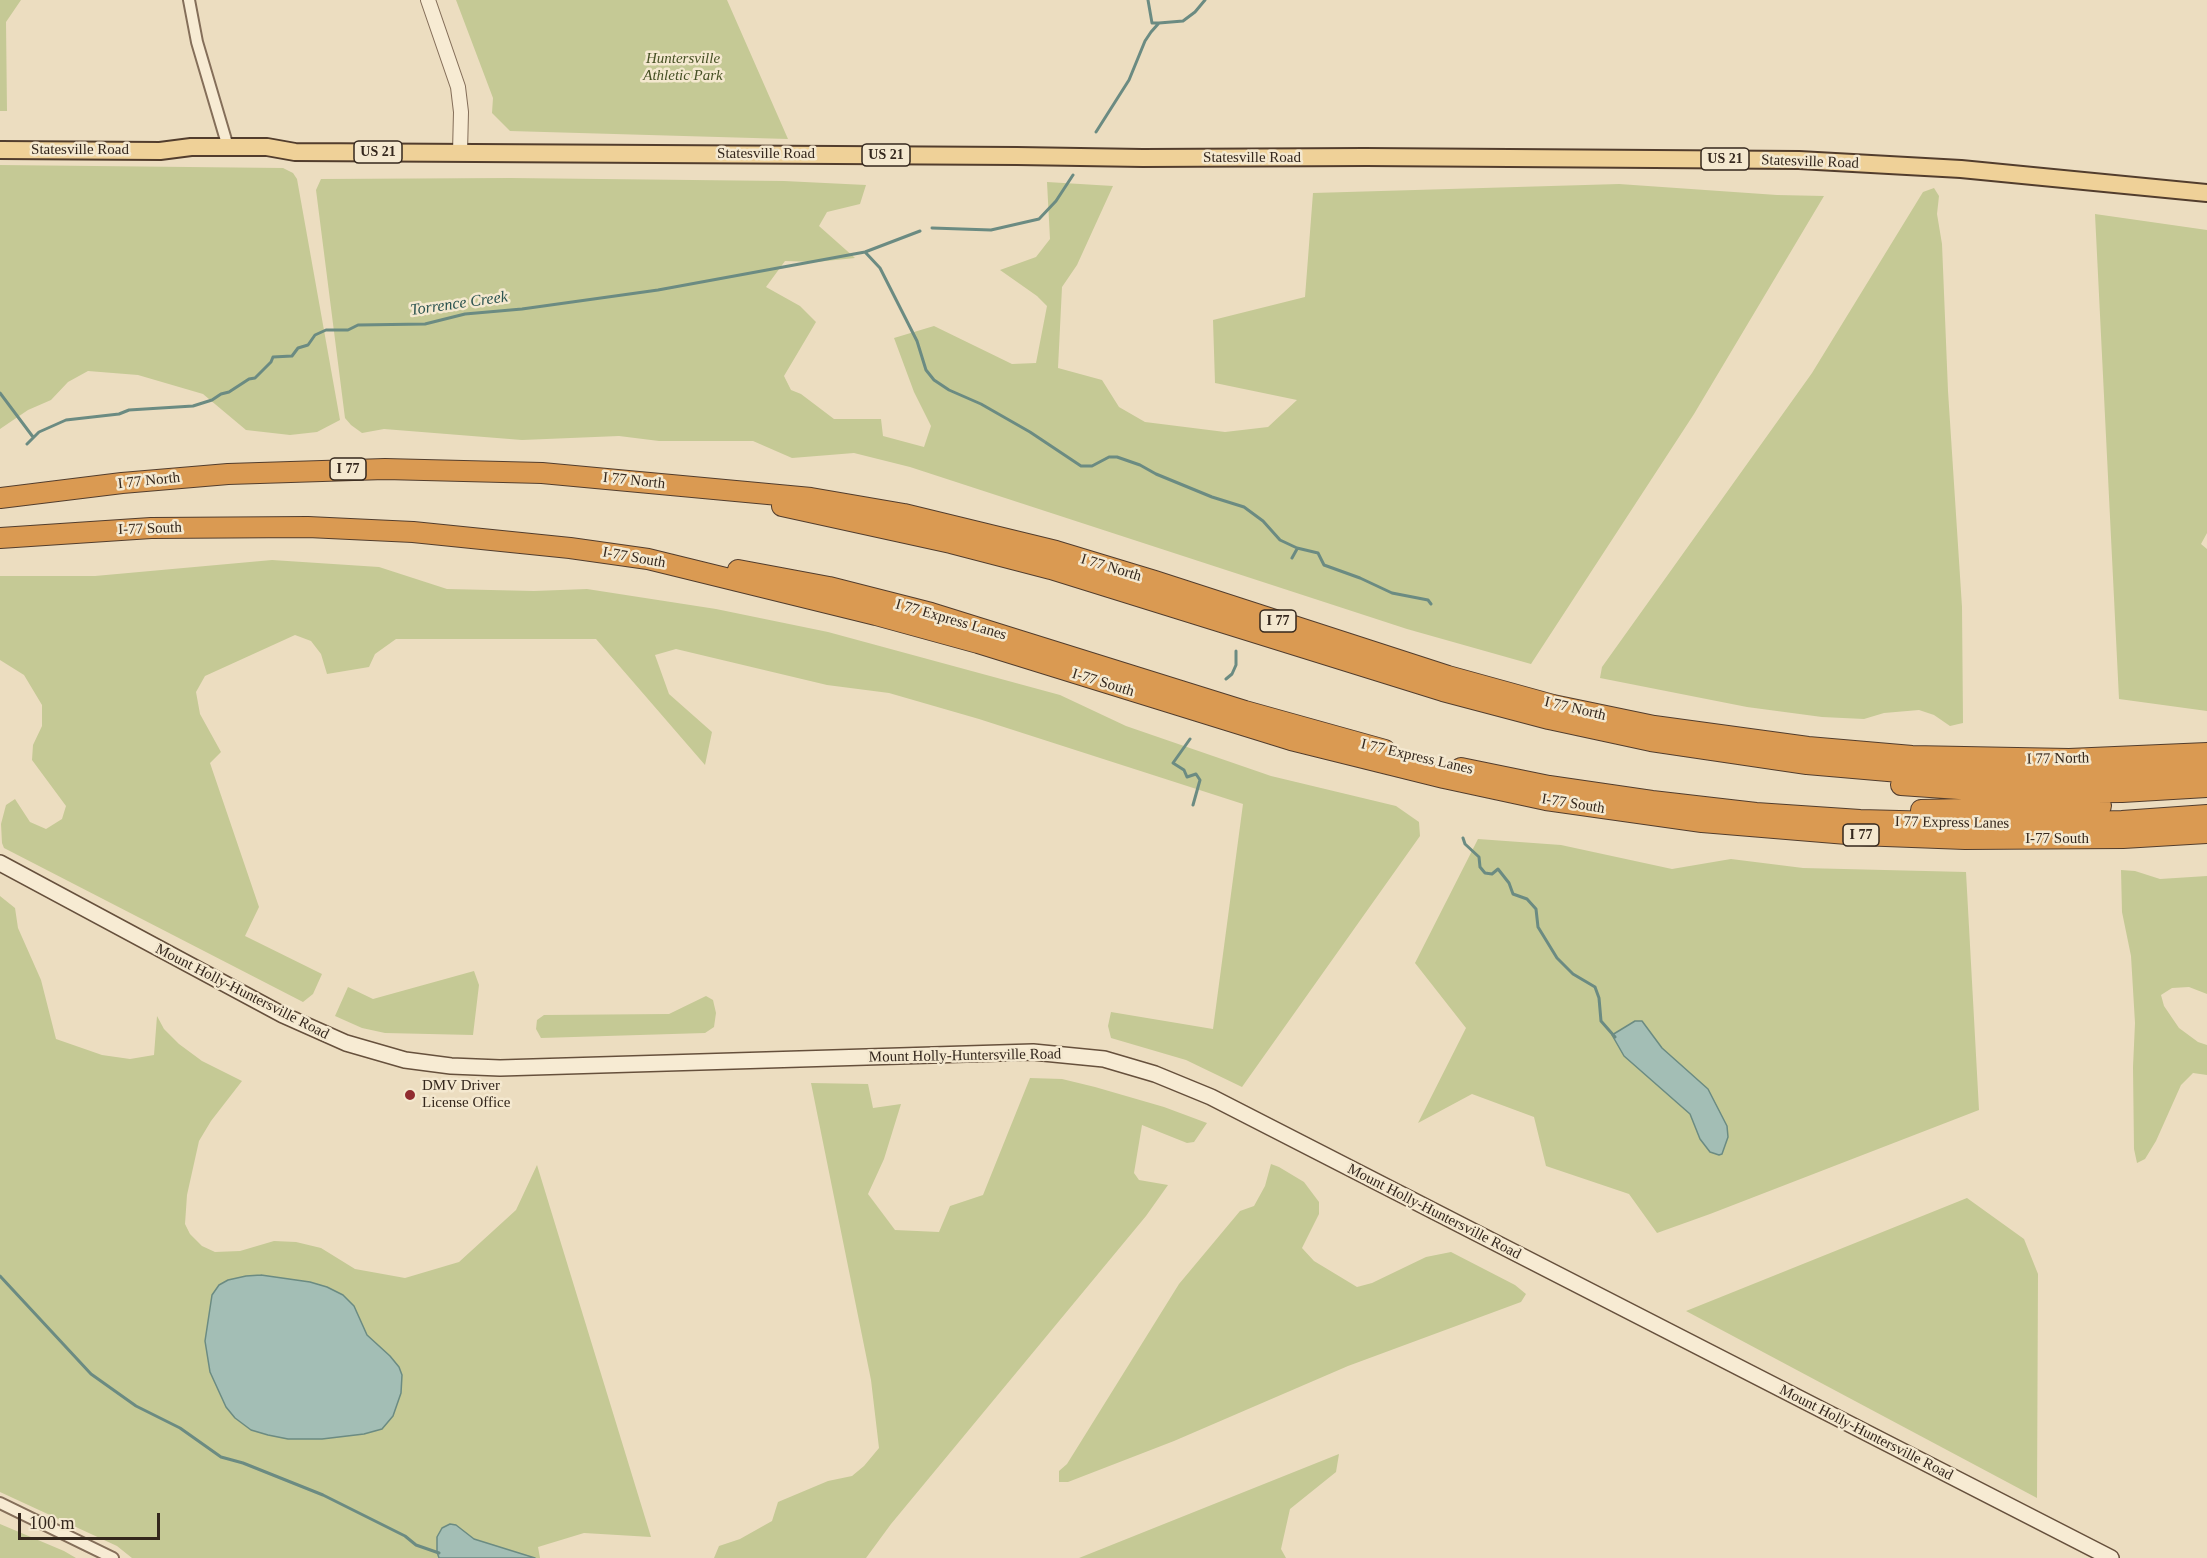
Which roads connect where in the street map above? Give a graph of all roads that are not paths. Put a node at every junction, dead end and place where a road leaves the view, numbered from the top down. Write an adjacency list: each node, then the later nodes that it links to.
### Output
1 (189, 0): 3 (street)
2 (428, 0): 7 (street)
3 (228, 147): 5 (main road, Statesville Road / US 21); 6 (main road, Statesville Road / US 21)
4 (0, 150): 5 (main road, Statesville Road / US 21)
5 (160, 151): 6 (main road, Statesville Road / US 21)
6 (295, 152): 7 (main road, Statesville Road / US 21)
7 (460, 152): 8 (main road, Statesville Road / US 21)
8 (2207, 194)
9 (697, 488): 10 (highway, I 77 North / I 77); 13 (highway, I 77 North / I 77); 14 (highway, I 77)
10 (0, 498)
11 (0, 538): 12 (highway, I-77 South / I 77)
12 (648, 559): 18 (highway, I 77 Express Lanes / I 77); 20 (highway, I-77 South / I 77)
13 (2207, 753)
14 (1754, 758): 15 (highway, I 77); 16 (highway)
15 (2207, 771)
16 (2207, 787)
17 (2207, 799): 18 (highway)
18 (1756, 813): 19 (highway, I 77 Express Lanes / I 77)
19 (2207, 815)
20 (2207, 833)
21 (0, 863): 24 (main road, Mount Holly-Huntersville Road)
22 (0, 1503): 23 (street)
23 (112, 1558)
24 (2111, 1558)

